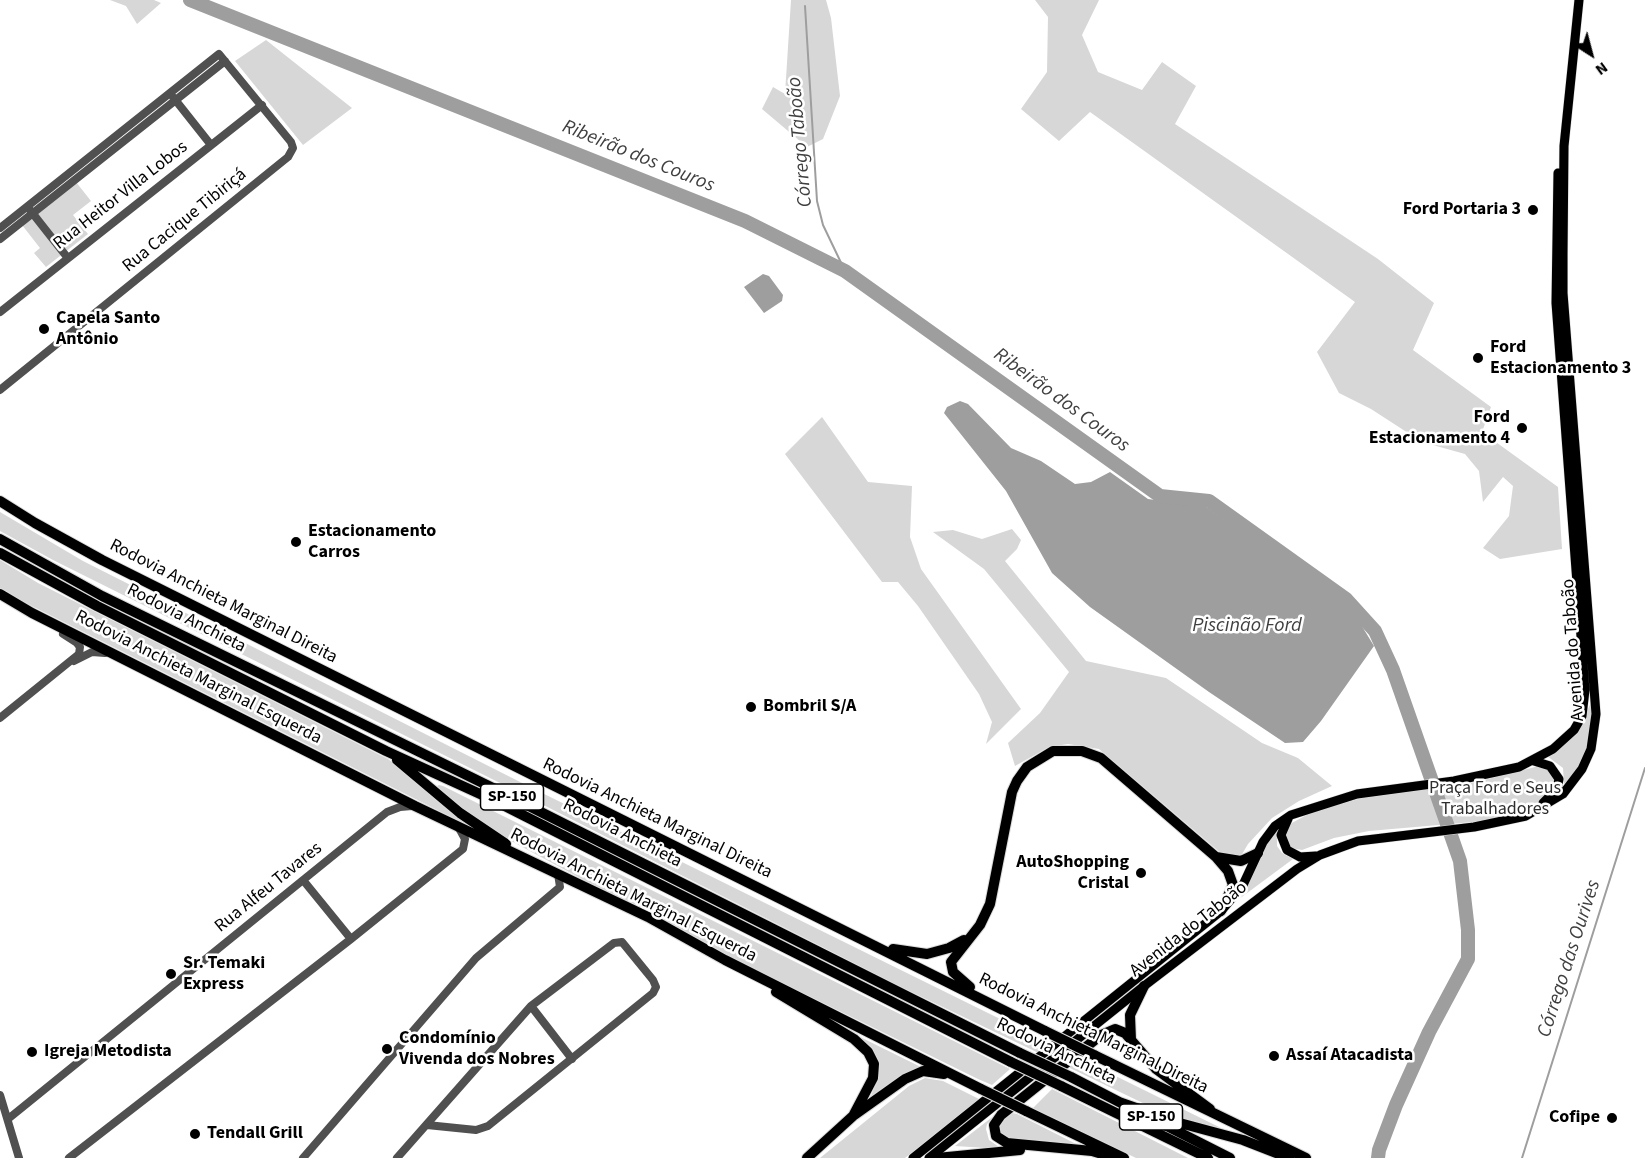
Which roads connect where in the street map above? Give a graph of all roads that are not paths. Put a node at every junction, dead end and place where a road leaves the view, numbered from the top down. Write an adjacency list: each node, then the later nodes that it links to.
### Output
1 (1574, 0): 21 (main road, Avenida do Taboão)
2 (1579, 0): 22 (main road, Avenida do Taboão)
3 (172, 97): 4 (street, Rua Cacique Tibiriçá); 5 (street); 6 (street)
4 (262, 105): 5 (street, Rua Heitor Villa Lobos); 11 (street, Rua Cacique Tibiriçá)
5 (211, 145): 9 (street, Rua Heitor Villa Lobos)
6 (30, 210): 7 (street); 8 (street); 9 (street)
7 (0, 228)
8 (0, 239)
9 (67, 257): 10 (street, Rua Heitor Villa Lobos)
10 (0, 312)
11 (0, 390)
12 (0, 501): 35 (highway, Rodovia Anchieta Marginal Direita / SP-150)
13 (0, 539): 44 (highway, Rodovia Anchieta / SP-150, bridge)
14 (0, 553): 20 (highway, Rodovia Anchieta / SP-150)
15 (0, 594): 16 (highway, Rodovia Anchieta Marginal Esquerda / SP-150)
16 (32, 613): 17 (highway, Rodovia Anchieta Marginal Esquerda / SP-150); 18 (street)
17 (124, 659): 18 (street); 23 (highway, Rodovia Anchieta Marginal Esquerda / SP-150)
18 (70, 663): 19 (street)
19 (0, 718)
20 (386, 750): 29 (highway); 60 (highway, Rodovia Anchieta / SP-150, bridge)
21 (1534, 760): 22 (main road); 24 (main road, Avenida do Taboão)
22 (1564, 785): 27 (main road, Avenida do Taboão)
23 (415, 806): 25 (highway, Rodovia Anchieta Marginal Esquerda / SP-150); 31 (street, Rua Alfeu Tavares)
24 (1291, 815): 26 (main road, Avenida do Taboão); 27 (main road)
25 (458, 826): 29 (highway, Rodovia Anchieta Marginal Esquerda / SP-150); 34 (street)
26 (1258, 853): 28 (highway); 32 (main road, Avenida do Taboão)
27 (1320, 855): 37 (main road, Avenida do Taboão)
28 (1216, 857): 32 (highway); 33 (highway)
29 (536, 864): 30 (highway, Rodovia Anchieta Marginal Esquerda / SP-150)
30 (558, 874): 36 (highway, Rodovia Anchieta Marginal Esquerda / SP-150); 53 (street)
31 (303, 880): 34 (street); 47 (street, Rua Alfeu Tavares)
32 (1221, 911): 55 (main road, Avenida do Taboão)
33 (972, 935): 35 (highway); 39 (highway)
34 (351, 939): 52 (street)
35 (876, 945): 39 (highway, Rodovia Anchieta Marginal Direita / SP-150)
36 (725, 960): 42 (highway, Rodovia Anchieta Marginal Esquerda / SP-150); 46 (highway)
37 (1144, 986): 40 (highway); 56 (main road, Avenida do Taboão)
38 (531, 1006): 41 (street); 41 (street); 48 (street)
39 (1013, 1015): 45 (highway, Rodovia Anchieta Marginal Direita / SP-150, bridge)
40 (1131, 1040): 45 (highway); 49 (highway)
41 (572, 1059): 48 (street)
42 (962, 1079): 46 (highway); 59 (highway, Rodovia Anchieta Marginal Esquerda / SP-150, bridge)
43 (0, 1095): 47 (street)
44 (1119, 1102): 61 (highway, Rodovia Anchieta / SP-150); 62 (highway)
45 (1209, 1109): 63 (highway, Rodovia Anchieta Marginal Direita / SP-150)
46 (853, 1116): 54 (highway)
47 (8, 1119): 51 (street)
48 (427, 1125): 50 (street)
49 (1035, 1148): 57 (highway); 58 (highway)
50 (399, 1156)
51 (19, 1158)
52 (69, 1158)
53 (303, 1158)
54 (807, 1158)
55 (913, 1158)
56 (929, 1158)
57 (937, 1158)
58 (1115, 1158)
59 (1124, 1158)
60 (1208, 1158)
61 (1230, 1158)
62 (1289, 1158)
63 (1306, 1158)

